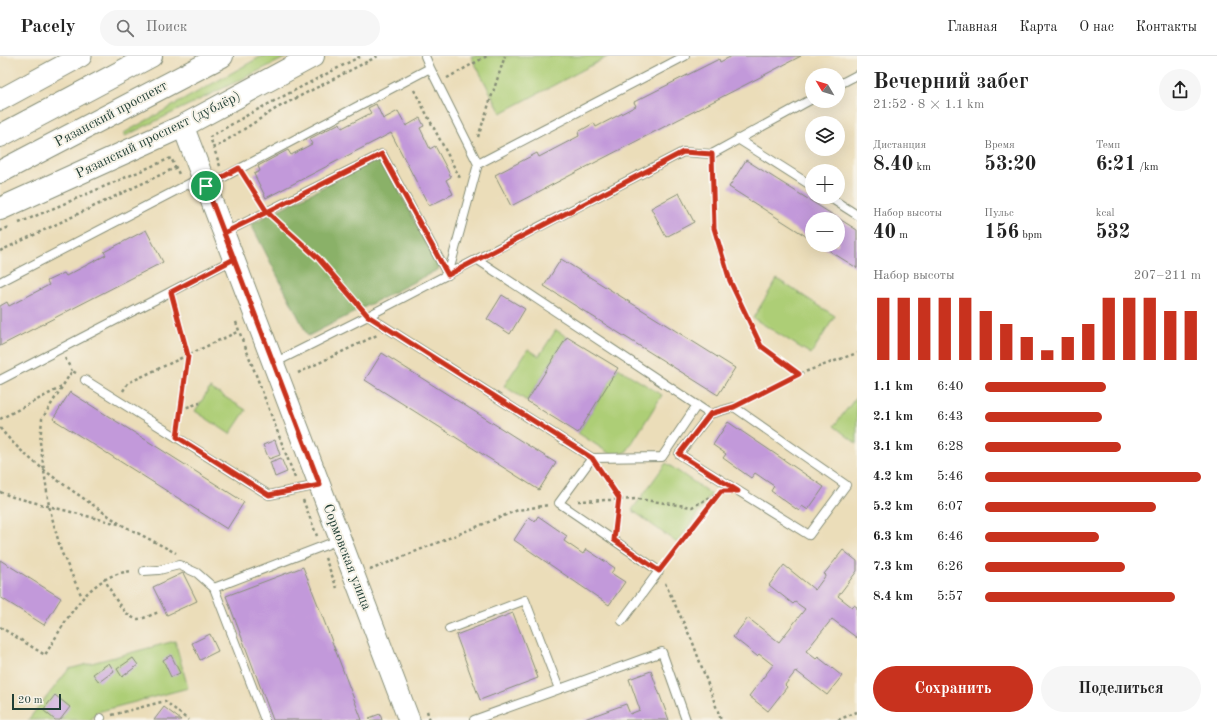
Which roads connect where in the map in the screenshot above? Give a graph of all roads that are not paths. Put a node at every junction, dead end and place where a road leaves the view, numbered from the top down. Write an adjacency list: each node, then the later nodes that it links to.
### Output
1 (81, 56): 10 (street)
2 (151, 56): 13 (main road)
3 (222, 56): 16 (main road, Рязанский проспект)
4 (313, 56): 12 (main road, Рязанский проспект (дублёр))
5 (425, 56): 7 (lane)
6 (685, 56): 15 (lane)
7 (430, 68): 15 (lane); 17 (lane)
8 (857, 75): 9 (lane)
9 (845, 81)
10 (0, 100)
11 (805, 103): 14 (lane)
12 (183, 126): 17 (street, Сормовская улица); 20 (main road, Рязанский проспект (дублёр))
13 (0, 136)
14 (738, 139): 18 (lane); 24 (lane)
15 (478, 164): 25 (lane)
16 (0, 172)
17 (204, 181): 22 (street, Сормовская улица); 26 (lane)
18 (805, 182)
19 (840, 204): 21 (lane)
20 (0, 209)
21 (857, 215)
22 (224, 233): 23 (street, Сормовская улица); 25 (lane)
23 (234, 259): 28 (street, Сормовская улица); 29 (lane)
24 (478, 260): 25 (lane); 31 (lane)
25 (448, 275): 27 (lane)
26 (0, 282)
27 (368, 316): 28 (lane); 33 (lane)
28 (274, 364): 34 (street, Сормовская улица)
29 (0, 380)
30 (85, 380): 34 (lane)
31 (697, 405): 32 (lane); 33 (lane)
32 (710, 414): 32 (lane)
33 (592, 458): 38 (lane)
34 (320, 485): 35 (street, Сормовская улица)
35 (340, 540): 37 (lane); 42 (street, Сормовская улица)
36 (144, 571): 37 (lane)
37 (214, 588): 41 (lane)
38 (622, 621)
39 (449, 629): 40 (lane)
40 (558, 689): 43 (lane); 44 (lane)
41 (264, 720)
42 (409, 720)
43 (474, 720)
44 (686, 720)

